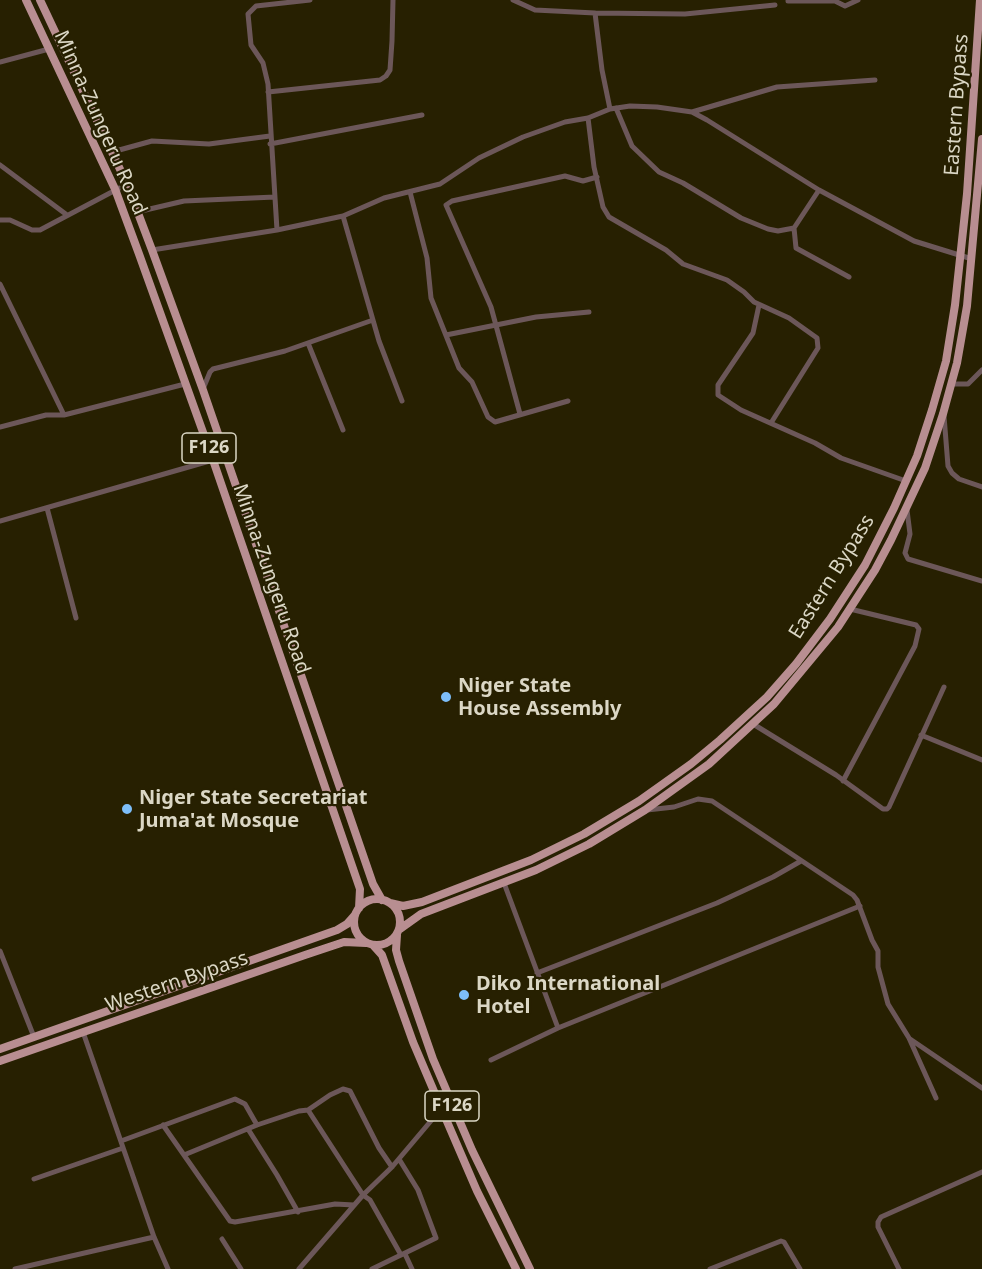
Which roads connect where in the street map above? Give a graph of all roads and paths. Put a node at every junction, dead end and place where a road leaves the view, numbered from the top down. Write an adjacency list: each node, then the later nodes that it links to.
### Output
1 (26, 0): 12 (main road, Minna-Zungeru Road / F126)
2 (40, 0): 23 (main road, Minna-Zungeru Road / F126)
3 (310, 0): 9 (street)
4 (393, 0): 15 (street)
5 (513, 0): 11 (street)
6 (858, 0): 8 (street)
7 (980, 0): 38 (main road, Eastern Bypass)
8 (788, 1)
9 (275, 3): 15 (street)
10 (775, 5): 11 (street)
11 (595, 13): 16 (street)
12 (49, 49): 13 (street); 27 (main road, Minna-Zungeru Road / F126)
13 (0, 62)
14 (875, 80): 17 (street)
15 (268, 92): 20 (street)
16 (613, 108): 17 (street); 19 (street); 35 (street)
17 (692, 112): 28 (street)
18 (422, 115): 22 (street)
19 (588, 118): 25 (street); 29 (street)
20 (270, 136): 22 (street); 23 (street)
21 (982, 139): 39 (main road, Eastern Bypass)
22 (270, 144): 30 (street)
23 (112, 152): 26 (main road, Minna-Zungeru Road / F126)
24 (0, 165): 32 (street)
25 (597, 177): 42 (street); 45 (street)
26 (127, 184): 27 (street); 31 (main road, Minna-Zungeru Road / F126)
27 (115, 189): 32 (street); 49 (main road, Minna-Zungeru Road / F126)
28 (819, 190): 35 (street); 38 (street)
29 (410, 192): 33 (street); 46 (street)
30 (274, 197): 31 (street); 36 (street)
31 (137, 212): 37 (main road, Minna-Zungeru Road / F126)
32 (67, 215): 34 (street)
33 (343, 216): 36 (street); 44 (street)
34 (0, 220)
35 (794, 228): 40 (street)
36 (277, 230): 37 (street)
37 (152, 250): 51 (main road, Minna-Zungeru Road / F126)
38 (961, 257): 39 (street); 61 (main road, Eastern Bypass)
39 (972, 259): 50 (main road, Eastern Bypass)
40 (849, 277)
41 (0, 284): 56 (street)
42 (759, 305): 57 (street); 57 (street)
43 (589, 312): 45 (street)
44 (373, 320): 47 (street); 52 (street)
45 (496, 325): 46 (street); 54 (street)
46 (446, 335): 54 (street)
47 (308, 343): 51 (street); 59 (street)
48 (982, 370): 50 (street)
49 (185, 384): 56 (street); 60 (main road, Minna-Zungeru Road / F126)
50 (952, 384): 55 (main road, Eastern Bypass)
51 (203, 390): 67 (main road, Minna-Zungeru Road / F126)
52 (402, 401)
53 (568, 401): 54 (street)
54 (520, 414)
55 (944, 414): 62 (street); 64 (main road, Eastern Bypass)
56 (64, 415): 58 (street)
57 (771, 423): 61 (street)
58 (0, 427)
59 (343, 430)
60 (213, 460): 63 (street); 68 (main road, Minna-Zungeru Road / F126)
61 (906, 481): 80 (main road, Eastern Bypass)
62 (982, 486)
63 (47, 508): 66 (street); 71 (street)
64 (906, 508): 69 (street); 70 (main road, Eastern Bypass)
65 (0, 511): 66 (street)
66 (1, 520)
67 (263, 569): 68 (main road); 80 (main road, Minna-Zungeru Road / F126)
68 (251, 573): 82 (main road, Minna-Zungeru Road / F126)
69 (982, 581)
70 (850, 609): 73 (main road, Eastern Bypass); 76 (street)
71 (76, 618)
72 (944, 687): 74 (street)
73 (753, 724): 76 (street); 77 (main road, Eastern Bypass)
74 (921, 735): 75 (street); 76 (street)
75 (982, 760)
76 (843, 781)
77 (645, 810): 78 (street); 79 (main road, Eastern Bypass)
78 (801, 861): 81 (street); 86 (street)
79 (504, 883): 83 (main road, Eastern Bypass); 86 (street)
80 (386, 901): 82 (main road); 83 (main road, F126)
81 (860, 906): 87 (street); 90 (street)
82 (357, 911): 84 (main road, F126); 89 (main road, Western Bypass)
83 (398, 932): 84 (main road); 107 (main road, F126)
84 (369, 944): 88 (main road, Western Bypass); 96 (main road, F126)
85 (0, 951): 89 (street)
86 (537, 973): 87 (street)
87 (558, 1028): 92 (street)
88 (83, 1032): 93 (main road, Western Bypass); 101 (street)
89 (34, 1037): 91 (main road, Western Bypass)
90 (909, 1038): 94 (street); 95 (street)
91 (0, 1049)
92 (491, 1060)
93 (0, 1061)
94 (982, 1088)
95 (936, 1098)
96 (441, 1109): 103 (street); 108 (main road, F126)
97 (308, 1110): 99 (street); 104 (street); 109 (street)
98 (163, 1125): 99 (street); 101 (street); 102 (street)
99 (257, 1125): 100 (street)
100 (248, 1129): 102 (street); 111 (street)
101 (122, 1145): 106 (street); 112 (street)
102 (184, 1155): 111 (street)
103 (399, 1159): 104 (street); 114 (street)
104 (392, 1167): 109 (street)
105 (982, 1172): 125 (street)
106 (34, 1179)
107 (488, 1185): 108 (main road); 122 (main road, F126)
108 (477, 1191): 121 (main road, F126)
109 (363, 1195): 110 (street); 114 (street)
110 (354, 1205): 111 (street); 118 (street)
111 (298, 1212)
112 (154, 1237): 115 (street); 116 (street)
113 (222, 1239): 117 (street)
114 (403, 1254): 119 (street); 120 (street)
115 (15, 1269)
116 (168, 1269)
117 (241, 1269)
118 (299, 1269)
119 (372, 1269)
120 (411, 1269)
121 (516, 1269)
122 (530, 1269)
123 (710, 1269): 124 (street)
124 (800, 1269)
125 (899, 1269)

